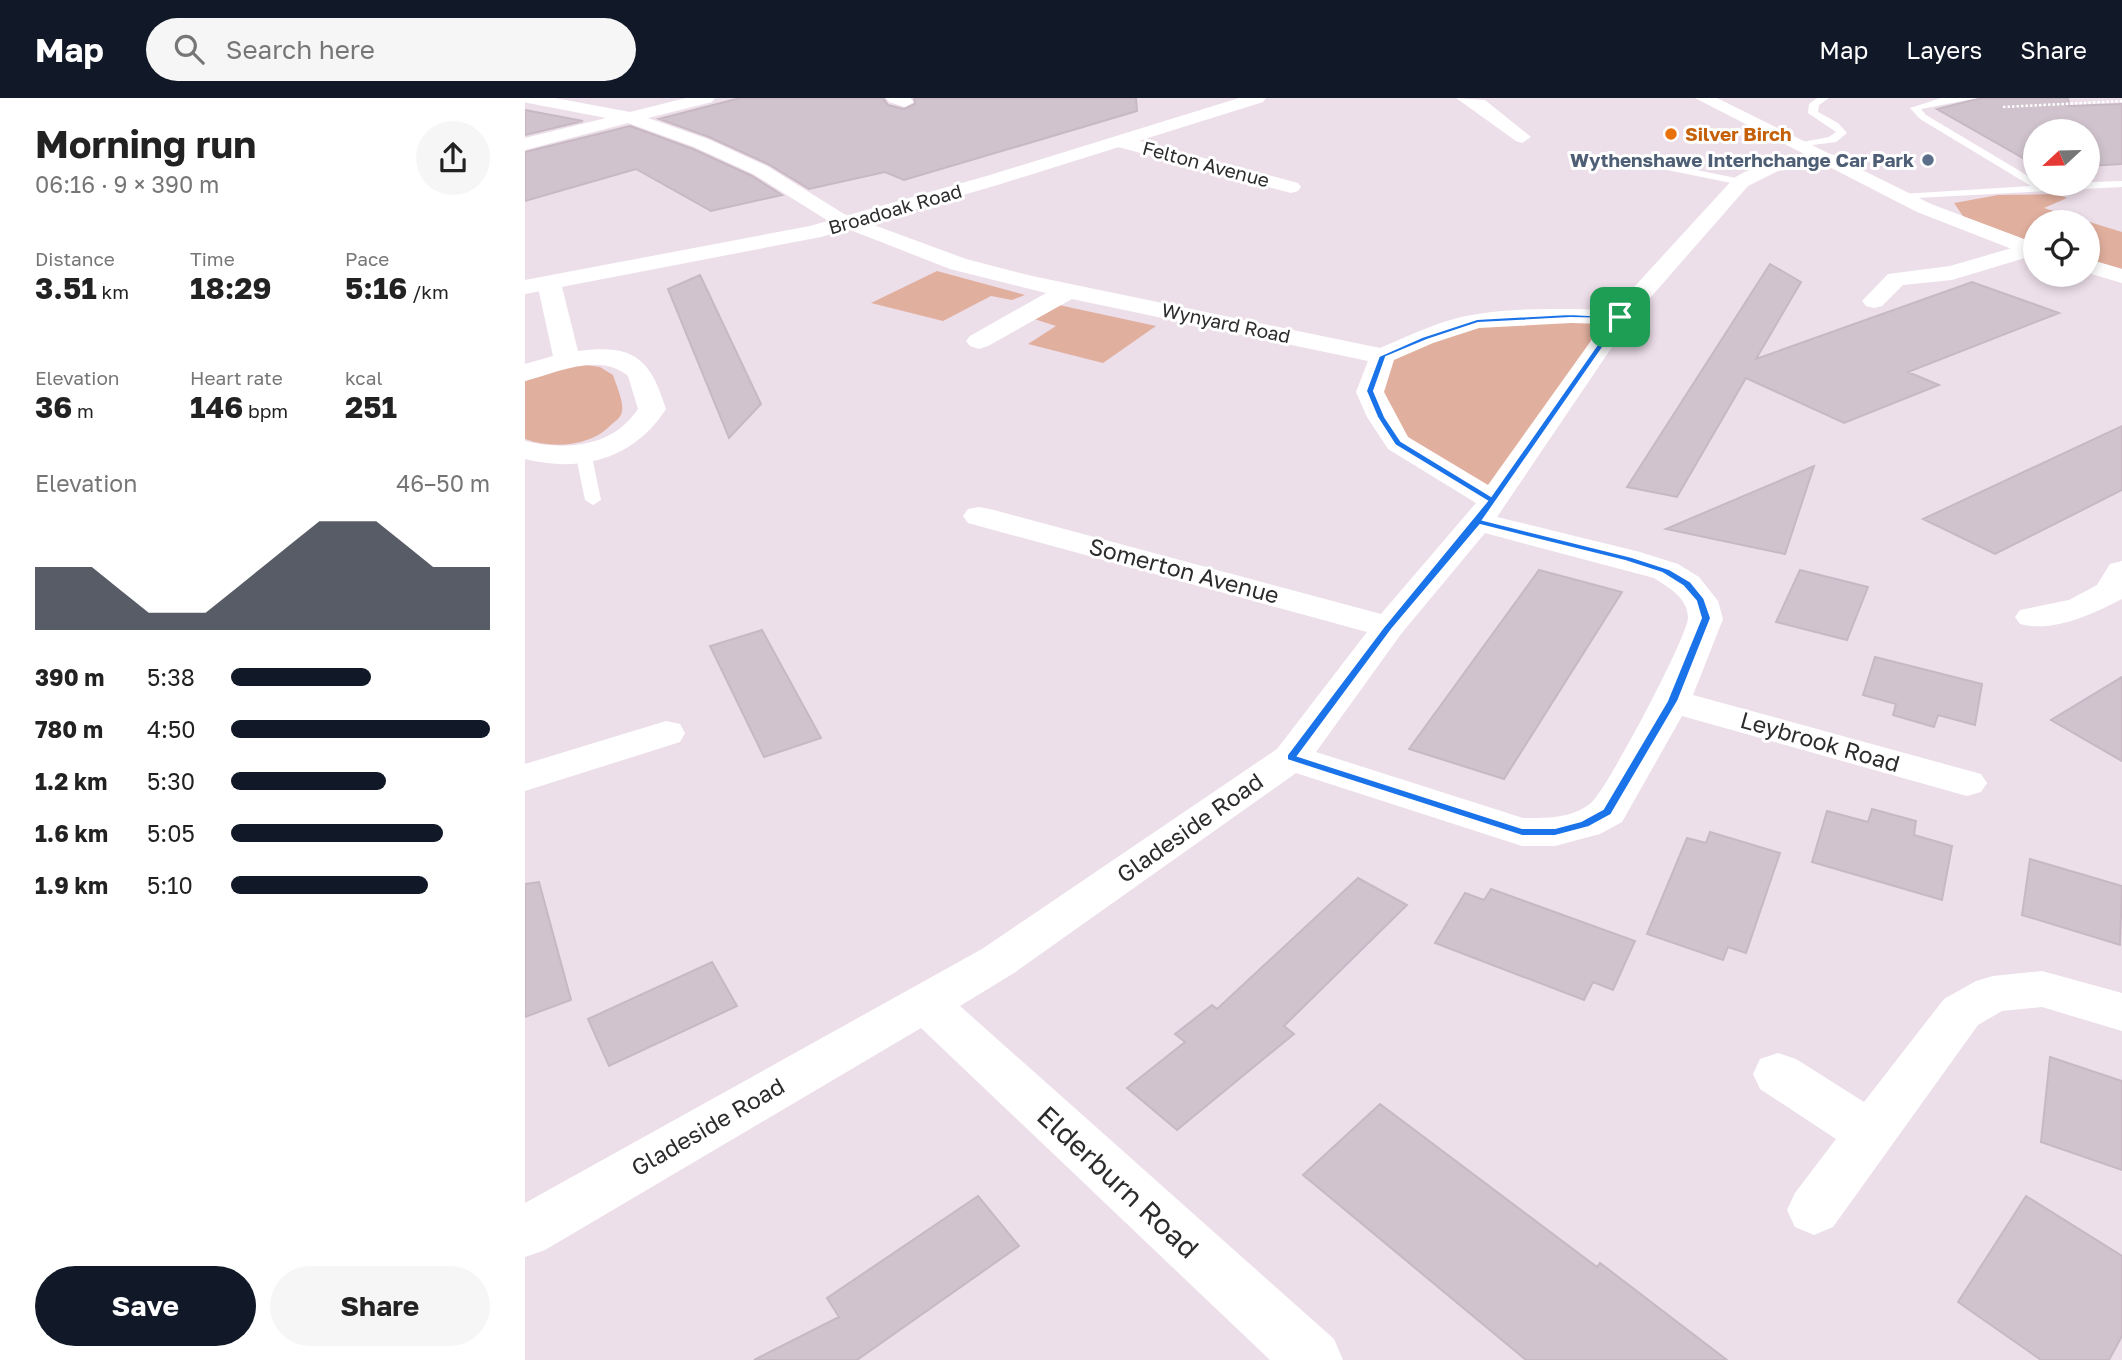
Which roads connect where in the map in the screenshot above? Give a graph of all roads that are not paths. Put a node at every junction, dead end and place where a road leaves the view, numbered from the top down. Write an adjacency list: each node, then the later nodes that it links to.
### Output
1 (528, 98): 8 (street)
2 (706, 98): 8 (street)
3 (1257, 98): 10 (street, Broadoak Road)
4 (1465, 98): 9 (street)
5 (1704, 98): 12 (street)
6 (1823, 98): 12 (lane)
7 (1973, 98): 14 (lane)
8 (628, 117): 11 (street); 23 (street, Wynyard Road)
9 (1522, 137)
10 (1121, 142): 20 (street, Felton Avenue); 23 (street, Broadoak Road)
11 (525, 144)
12 (1814, 152): 15 (street, Gladeside Road); 22 (street)
13 (1632, 160): 15 (lane)
14 (2023, 176)
15 (1741, 183): 31 (street, Gladeside Road)
16 (1964, 184): 21 (lane)
17 (2100, 184): 18 (lane)
18 (2122, 184)
19 (2023, 186): 21 (lane)
20 (1291, 187)
21 (1975, 191): 22 (lane)
22 (1902, 197): 24 (street)
23 (850, 222): 28 (street, Broadoak Road); 29 (street, Wynyard Road)
24 (2023, 246)
25 (2023, 253): 30 (street)
26 (2100, 269): 27 (street)
27 (2122, 275)
28 (537, 285): 34 (street)
29 (1068, 291): 32 (street); 33 (street, Wynyard Road)
30 (1874, 301)
31 (1620, 317): 33 (street); 39 (street, Gladeside Road)
32 (979, 341)
33 (1383, 356): 39 (street)
34 (568, 360): 35 (street); 37 (street)
35 (525, 373)
36 (525, 450): 37 (street)
37 (583, 452): 38 (lane)
38 (593, 500)
39 (1485, 511): 43 (street, Gladeside Road); 44 (street)
40 (979, 516): 43 (street, Somerton Avenue)
41 (2122, 571): 42 (street)
42 (2032, 617)
43 (1389, 627): 46 (street, Gladeside Road)
44 (1672, 701): 46 (street); 48 (street, Leybrook Road)
45 (666, 733): 47 (street)
46 (1291, 758): 49 (street, Gladeside Road)
47 (525, 778)
48 (1967, 783)
49 (925, 1003): 54 (street, Gladeside Road); 55 (street, Elderburn Road)
50 (2122, 1013): 52 (street)
51 (1778, 1074): 52 (street)
52 (1871, 1134): 53 (street)
53 (1814, 1210)
54 (525, 1232)
55 (1313, 1360)

